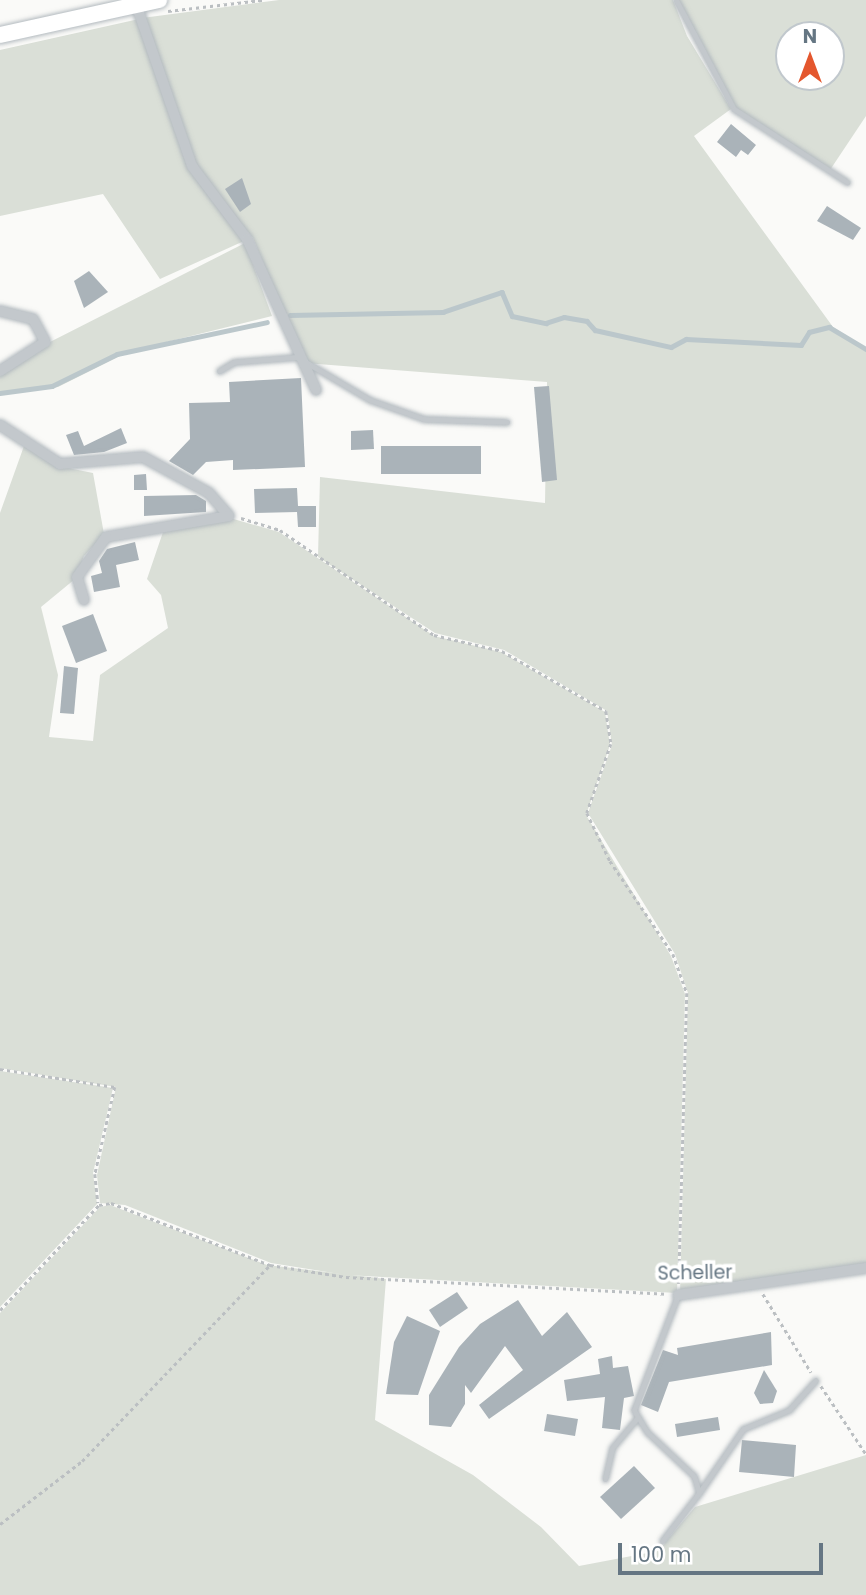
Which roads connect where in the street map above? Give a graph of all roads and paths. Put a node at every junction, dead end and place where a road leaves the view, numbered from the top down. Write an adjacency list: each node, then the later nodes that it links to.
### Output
1 (159, 0): 3 (street)
2 (676, 0): 5 (lane)
3 (136, 4): 4 (street); 7 (street)
4 (0, 36)
5 (847, 182)
6 (0, 311): 8 (street)
7 (298, 357): 9 (lane); 10 (street); 11 (lane)
8 (0, 371)
9 (219, 372)
10 (316, 390)
11 (507, 422)
12 (0, 425): 13 (street)
13 (229, 516): 14 (street); 19 (path)
14 (84, 600)
15 (0, 1069): 16 (path)
16 (99, 1205): 17 (path, Scheller); 20 (path)
17 (270, 1265): 19 (path, Scheller); 25 (path)
18 (866, 1268): 19 (street, Scheller)
19 (678, 1295): 22 (lane)
20 (0, 1310)
21 (816, 1380): 24 (lane)
22 (638, 1417): 23 (lane); 24 (lane)
23 (605, 1479)
24 (699, 1493): 26 (lane)
25 (0, 1524)
26 (662, 1541)

